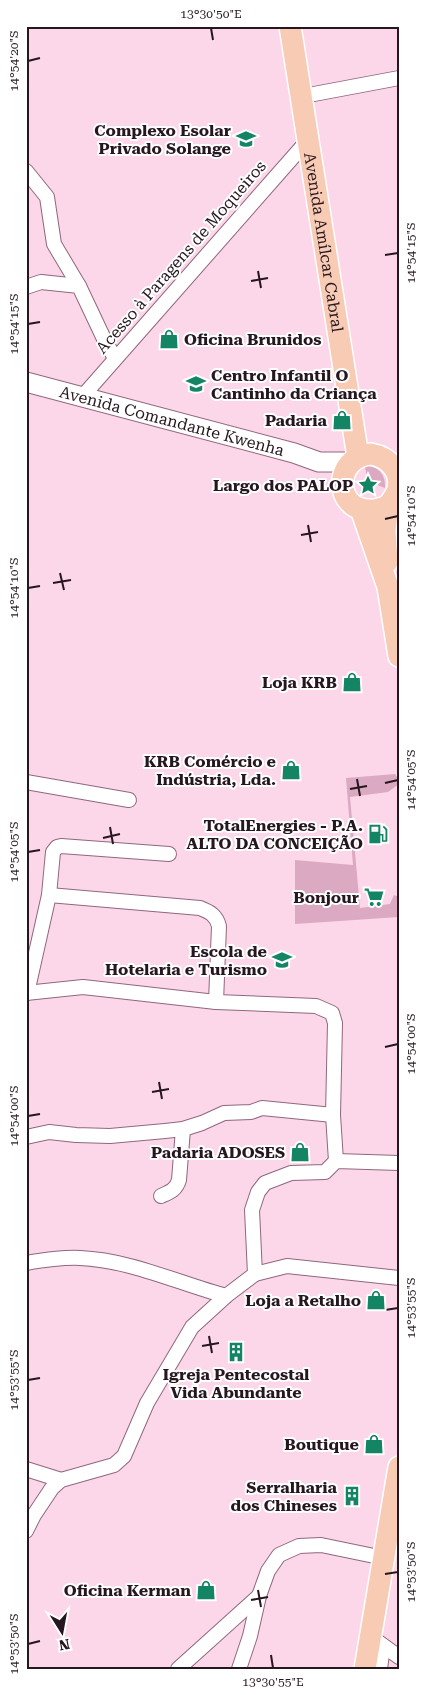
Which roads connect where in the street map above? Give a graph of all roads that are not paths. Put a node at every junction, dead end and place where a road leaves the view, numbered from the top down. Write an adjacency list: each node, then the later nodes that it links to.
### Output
1 (290, 26): 5 (main road, Avenida Amílcar Cabral)
2 (304, 26): 4 (main road, Avenida Amílcar Cabral)
3 (399, 78): 4 (street)
4 (314, 94): 12 (main road, Avenida Amílcar Cabral)
5 (308, 140): 9 (street, Acesso à Paragens de Moqueiros); 12 (main road, Avenida Amílcar Cabral)
6 (26, 171): 7 (street)
7 (79, 286): 8 (street); 9 (street)
8 (26, 287)
9 (115, 358): 11 (street, Acesso à Paragens de Moqueiros)
10 (26, 382): 11 (main road, Avenida Comandante Kwenha)
11 (82, 397): 13 (main road, Avenida Comandante Kwenha)
12 (360, 458): 13 (main road); 14 (main road); 15 (main road)
13 (319, 462): 15 (main road)
14 (397, 476): 17 (main road)
15 (343, 490): 16 (main road)
16 (361, 509): 17 (main road); 18 (main road)
17 (393, 515): 18 (main road)
18 (388, 588): 19 (main road)
19 (399, 656)
20 (26, 782): 21 (street)
21 (129, 800)
22 (169, 854): 23 (street)
23 (50, 895): 24 (street); 25 (street)
24 (27, 993): 25 (street)
25 (216, 1002): 26 (street)
26 (333, 1115): 27 (street); 29 (street)
27 (183, 1129): 28 (street); 31 (street)
28 (26, 1137)
29 (336, 1161): 30 (street); 33 (street)
30 (399, 1163)
31 (161, 1196)
32 (26, 1263): 35 (street)
33 (255, 1274): 34 (street); 35 (street)
34 (399, 1278)
35 (226, 1296): 38 (street)
36 (399, 1467): 40 (main road)
37 (26, 1469): 38 (street)
38 (61, 1480): 39 (street)
39 (26, 1531)
40 (384, 1558): 41 (street); 42 (main road)
41 (258, 1596): 44 (street); 45 (street)
42 (377, 1641): 43 (street); 46 (main road); 47 (street)
43 (399, 1657)
44 (178, 1669)
45 (239, 1669)
46 (365, 1669)
47 (380, 1669)

